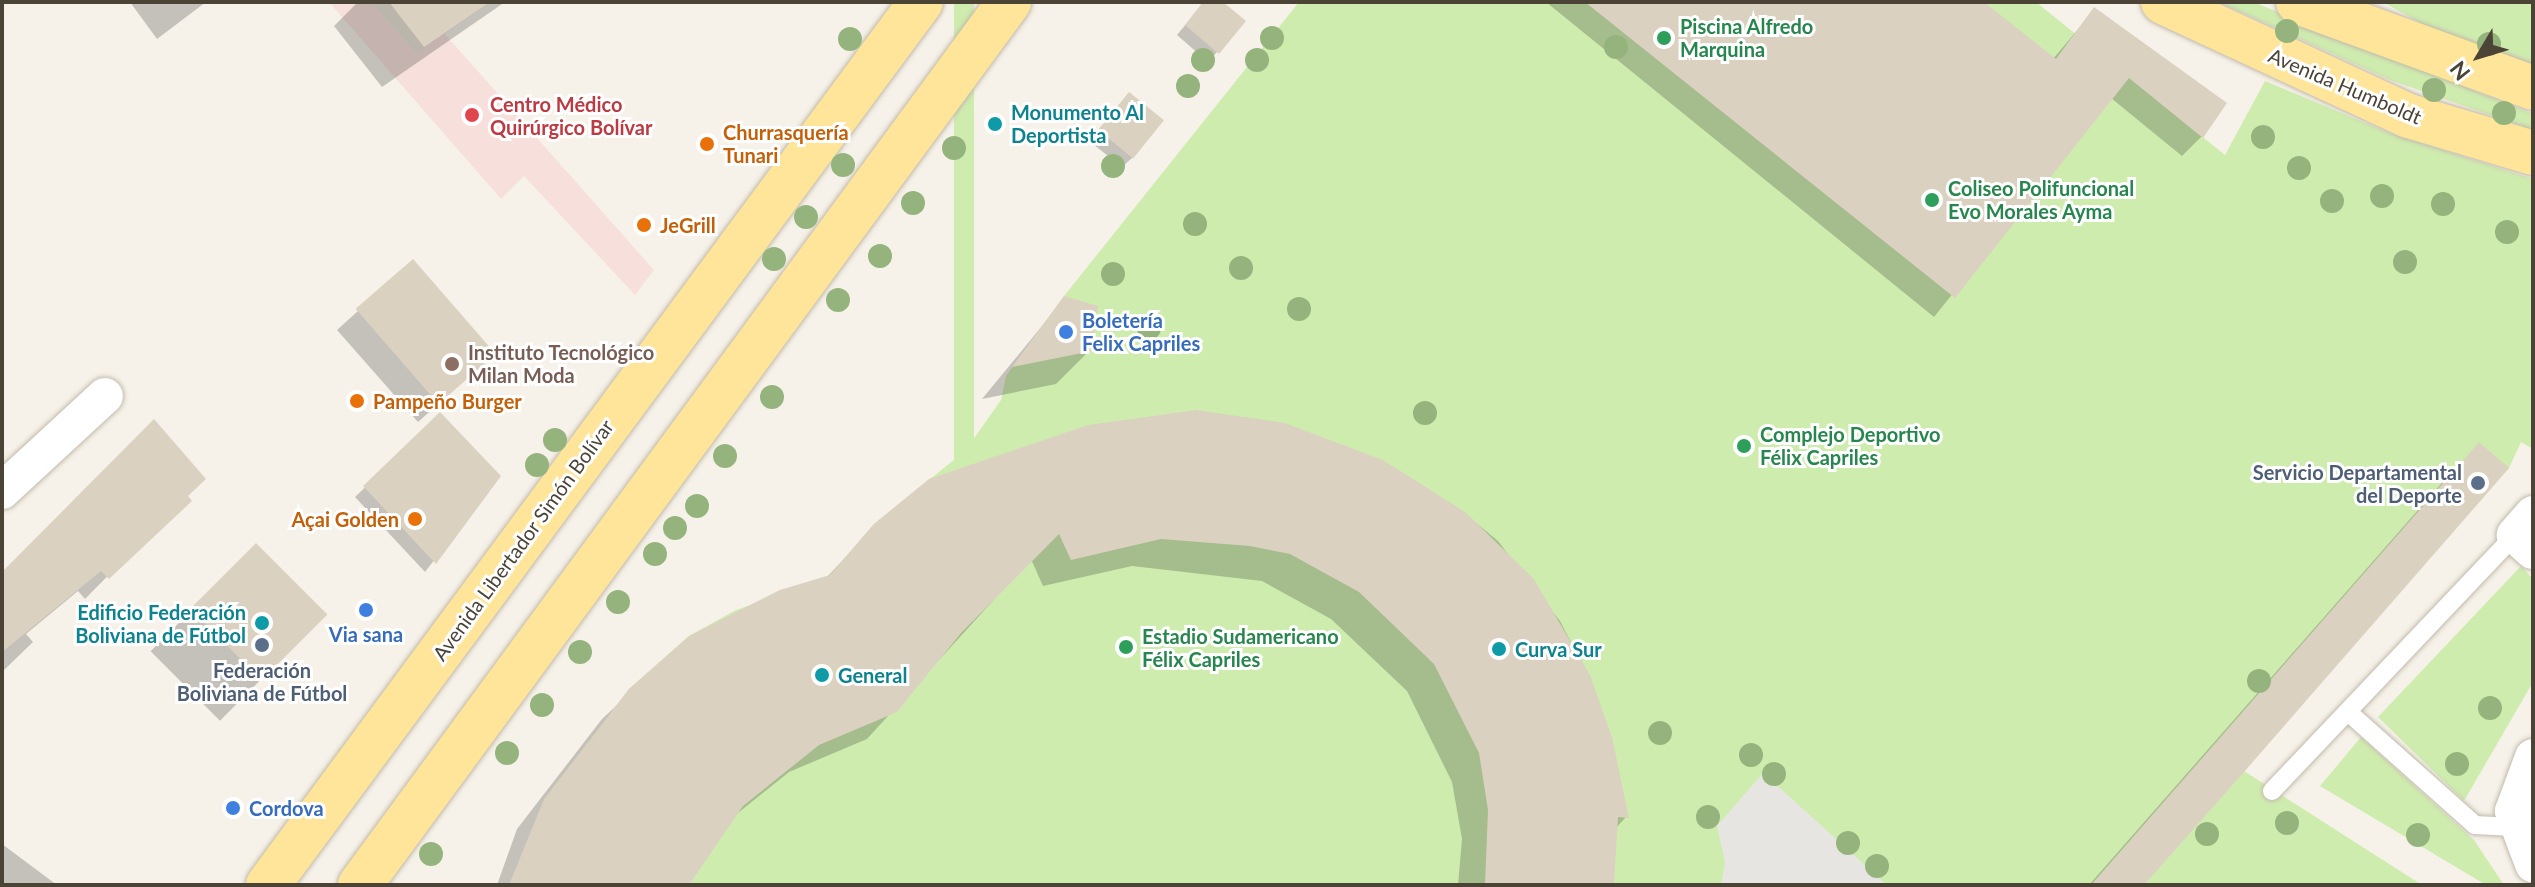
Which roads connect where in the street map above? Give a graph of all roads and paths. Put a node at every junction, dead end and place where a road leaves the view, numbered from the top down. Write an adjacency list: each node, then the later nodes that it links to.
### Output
1 (921, 2): 15 (main road, Avenida Libertador Simón Bolívar)
2 (1009, 2): 16 (main road)
3 (2163, 2): 6 (main road, Avenida Humboldt)
4 (2298, 2): 5 (main road)
5 (2533, 88)
6 (2533, 153)
7 (105, 396): 8 (street)
8 (2, 491)
9 (2529, 528): 10 (lane)
10 (2348, 712): 12 (lane); 13 (lane)
11 (2533, 757): 13 (street)
12 (2272, 791)
13 (2513, 827): 14 (street)
14 (2533, 864)
15 (268, 885)
16 (360, 885)

